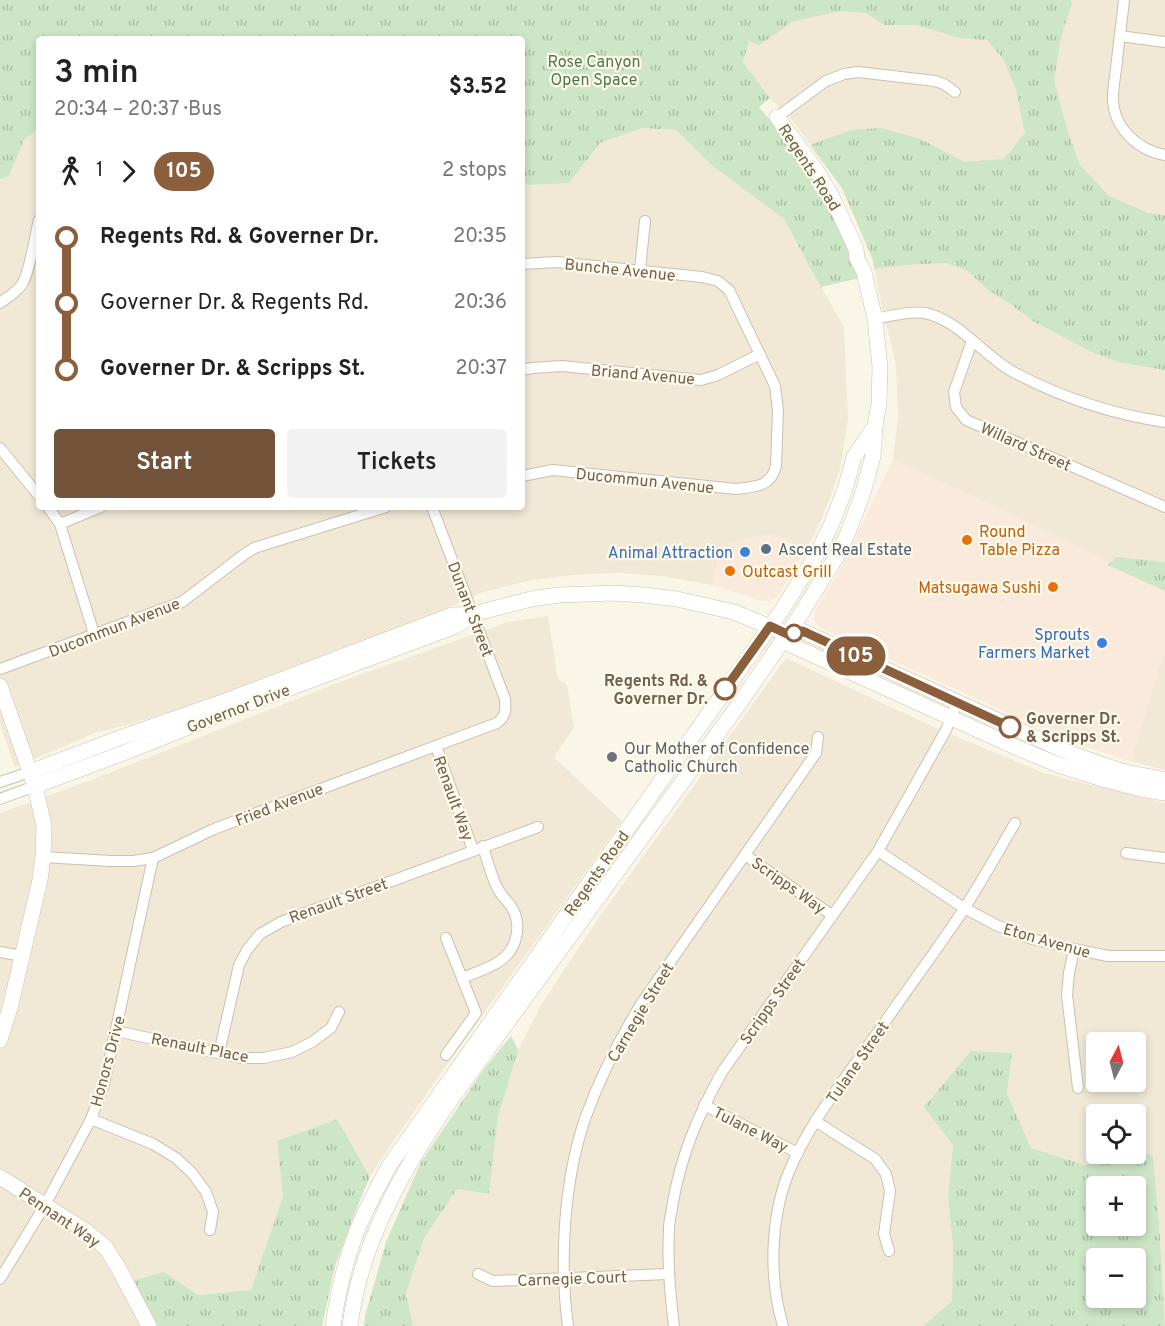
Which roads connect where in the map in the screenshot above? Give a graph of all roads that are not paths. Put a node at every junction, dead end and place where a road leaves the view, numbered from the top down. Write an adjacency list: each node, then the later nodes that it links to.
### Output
1 (1124, 0): 2 (street)
2 (1120, 36): 3 (street); 6 (street)
3 (1165, 42)
4 (955, 92): 5 (street)
5 (777, 117): 12 (main road, Regents Road)
6 (1165, 155)
7 (645, 221): 10 (street)
8 (36, 231): 11 (street)
9 (525, 264): 10 (street, Bunche Avenue)
10 (640, 270): 14 (street, Bunche Avenue)
11 (0, 303)
12 (875, 319): 13 (street); 17 (main road, Regents Road)
13 (972, 341): 16 (street); 21 (street, Willard Street)
14 (760, 354): 15 (street, Briand Avenue); 19 (street, Ducommun Avenue)
15 (525, 369)
16 (1165, 422)
17 (875, 426): 28 (main road, Regents Road); 30 (main road, Regents Road)
18 (0, 448): 20 (street)
19 (525, 475)
20 (36, 492)
21 (1165, 507)
22 (50, 510): 26 (street)
23 (94, 510): 26 (street)
24 (376, 510): 29 (street, Ducommun Avenue)
25 (433, 510): 27 (street, Dunant Street)
26 (60, 524): 29 (street)
27 (473, 614): 28 (main road, Governor Drive); 34 (street, Dunant Street); 38 (main road, Governor Drive)
28 (770, 626): 30 (main road, Governor Drive); 79 (main road, Regents Road)
29 (94, 634): 31 (street, Ducommun Avenue)
30 (787, 634): 33 (main road, Governor Drive); 35 (main road, Governor Drive); 80 (main road, Regents Road)
31 (0, 669)
32 (0, 686): 38 (main road)
33 (957, 703): 35 (street, Scripps Street); 39 (main road, Governor Drive)
34 (506, 711): 37 (street, Fried Avenue)
35 (951, 717): 41 (main road, Governor Drive); 46 (street, Scripps Street)
36 (818, 737): 48 (street, Carnegie Street)
37 (436, 746): 45 (street, Renault Way); 50 (street, Fried Avenue)
38 (33, 779): 40 (street, Governor Drive); 42 (street, Governor Drive); 49 (main road)
39 (1165, 780)
40 (0, 782)
41 (1165, 793)
42 (0, 799)
43 (1015, 823): 52 (street, Tulane Street)
44 (538, 827): 45 (street, Renault Street)
45 (478, 848): 59 (street, Renault Way); 63 (street, Renault Street)
46 (878, 851): 52 (street, Eton Avenue); 53 (street, Scripps Street)
47 (1126, 853): 51 (street)
48 (745, 855): 53 (street, Scripps Way); 77 (street, Carnegie Street)
49 (43, 857): 50 (street, Fried Avenue); 57 (main road)
50 (153, 858): 61 (street, Honors Drive)
51 (1165, 858)
52 (964, 908): 55 (street, Eton Avenue); 68 (street, Tulane Street)
53 (832, 915): 66 (street, Scripps Street)
54 (446, 938): 59 (street)
55 (1074, 950): 58 (street, Eton Avenue); 65 (street)
56 (0, 952): 57 (street)
57 (22, 956): 62 (main road)
58 (1165, 956)
59 (462, 978): 64 (street)
60 (339, 1012): 63 (street, Renault Place)
61 (116, 1031): 63 (street, Renault Place); 67 (street, Honors Drive)
62 (0, 1040)
63 (219, 1053)
64 (446, 1054)
65 (1078, 1088)
66 (704, 1106): 69 (street, Tulane Way); 75 (street, Scripps Street)
67 (91, 1119): 71 (street, Honors Drive); 72 (street)
68 (816, 1121): 69 (street, Tulane Street); 73 (street)
69 (798, 1153): 83 (street, Tulane Street)
70 (0, 1178): 71 (main road, Pennant Way)
71 (45, 1205): 76 (street, Honors Drive); 78 (main road, Pennant Way)
72 (210, 1230)
73 (888, 1251)
74 (478, 1274): 77 (street, Carnegie Court)
75 (668, 1274): 77 (street, Carnegie Court); 82 (street, Scripps Street)
76 (0, 1279)
77 (564, 1279): 81 (street, Carnegie Street)
78 (149, 1326)
79 (333, 1326)
80 (350, 1326)
81 (568, 1326)
82 (674, 1326)
83 (783, 1326)

